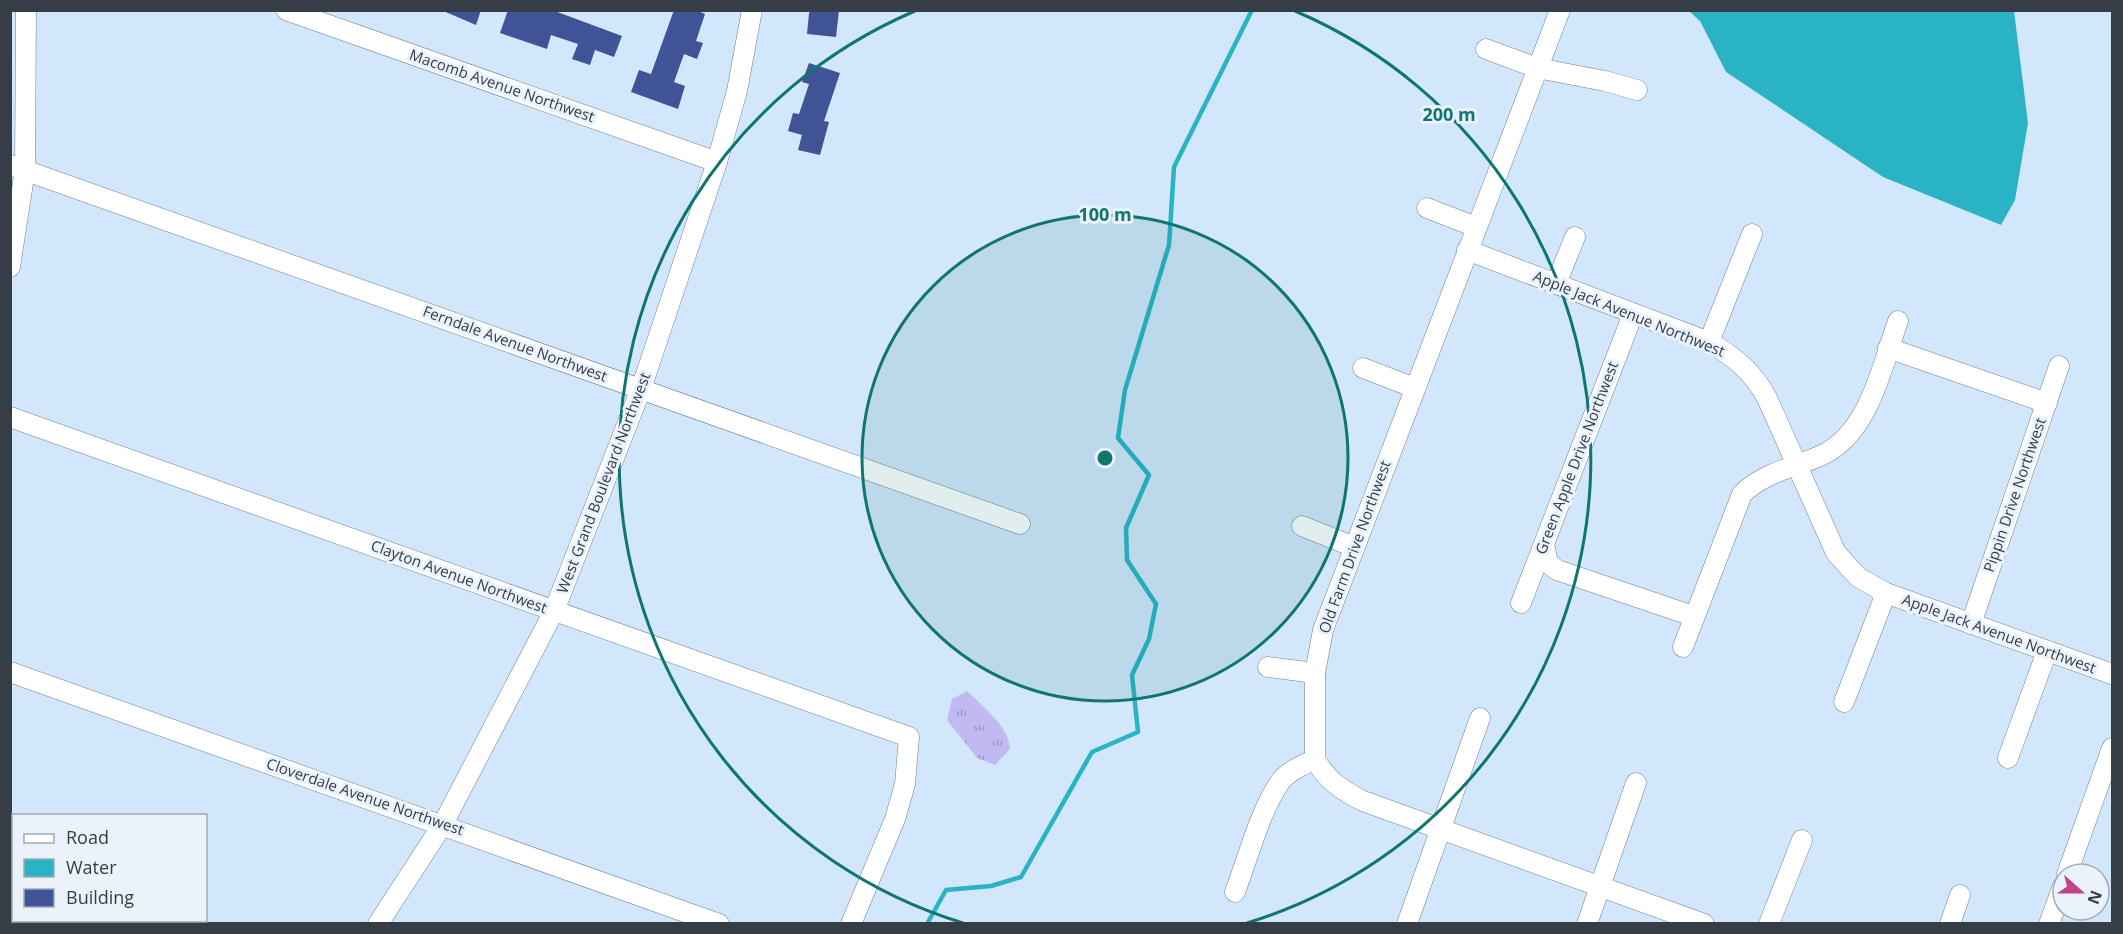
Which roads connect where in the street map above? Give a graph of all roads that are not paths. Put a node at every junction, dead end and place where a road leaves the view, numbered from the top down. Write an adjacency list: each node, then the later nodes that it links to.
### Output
1 (26, 10): 9 (street)
2 (286, 10): 8 (street, Macomb Avenue Northwest)
3 (752, 10): 8 (street, West Grand Boulevard Northwest)
4 (1560, 10): 6 (street, Old Farm Drive Northwest)
5 (1486, 49): 6 (street)
6 (1537, 68): 7 (street); 11 (street, Old Farm Drive Northwest)
7 (1637, 90)
8 (717, 162): 24 (street, West Grand Boulevard Northwest)
9 (18, 167): 15 (street); 24 (street, Ferndale Avenue Northwest)
10 (1427, 208): 11 (street)
11 (1476, 226): 14 (street, Old Farm Drive Northwest)
12 (1752, 234): 19 (street)
13 (1575, 237): 16 (street)
14 (1467, 250): 16 (street, Apple Jack Avenue Northwest); 23 (street, Old Farm Drive Northwest)
15 (10, 267)
16 (1556, 284): 17 (street, Apple Jack Avenue Northwest)
17 (1634, 314): 19 (street, Apple Jack Avenue Northwest); 30 (street, Green Apple Drive Northwest)
18 (1898, 321): 20 (street)
19 (1709, 342): 27 (street, Apple Jack Avenue Northwest)
20 (1888, 348): 25 (street); 27 (street)
21 (2060, 366): 25 (street, Pippin Drive Northwest)
22 (1363, 368): 23 (street)
23 (1415, 388): 31 (street, Old Farm Drive Northwest)
24 (641, 389): 28 (street, Ferndale Avenue Northwest); 34 (street, West Grand Boulevard Northwest)
25 (2047, 403): 36 (street, Pippin Drive Northwest)
26 (10, 417): 34 (street, Clayton Avenue Northwest)
27 (1796, 465): 32 (street, Apple Jack Avenue Northwest); 35 (street)
28 (1020, 524)
29 (1302, 526): 31 (street)
30 (1544, 544): 33 (street, Green Apple Drive Northwest); 35 (street)
31 (1354, 547): 41 (street, Old Farm Drive Northwest)
32 (1886, 593): 36 (street, Apple Jack Avenue Northwest); 43 (street)
33 (1521, 603)
34 (554, 611): 49 (street, West Grand Boulevard Northwest); 58 (street, Clayton Avenue Northwest)
35 (1693, 616): 37 (street)
36 (1971, 624): 38 (street, Apple Jack Avenue Northwest)
37 (1683, 647)
38 (2047, 651): 42 (street, Apple Jack Avenue Northwest); 46 (street)
39 (1268, 667): 41 (street)
40 (10, 672): 49 (street, Cloverdale Avenue Northwest)
41 (1316, 673): 47 (street, Old Farm Drive Northwest)
42 (2112, 674)
43 (1844, 702)
44 (1480, 718): 50 (street)
45 (2112, 748): 52 (street)
46 (2008, 758)
47 (1316, 759): 50 (street); 54 (street)
48 (1636, 783): 53 (street)
49 (443, 824): 56 (street, West Grand Boulevard Northwest); 57 (street, Cloverdale Avenue Northwest)
50 (1440, 829): 53 (street); 59 (street)
51 (1802, 840): 62 (street)
52 (2071, 862)
53 (1600, 886): 60 (street); 61 (street)
54 (1235, 892)
55 (1960, 895): 63 (street)
56 (378, 924)
57 (719, 924)
58 (851, 924)
59 (1407, 924)
60 (1587, 924)
61 (1704, 924)
62 (1769, 924)
63 (1950, 924)

